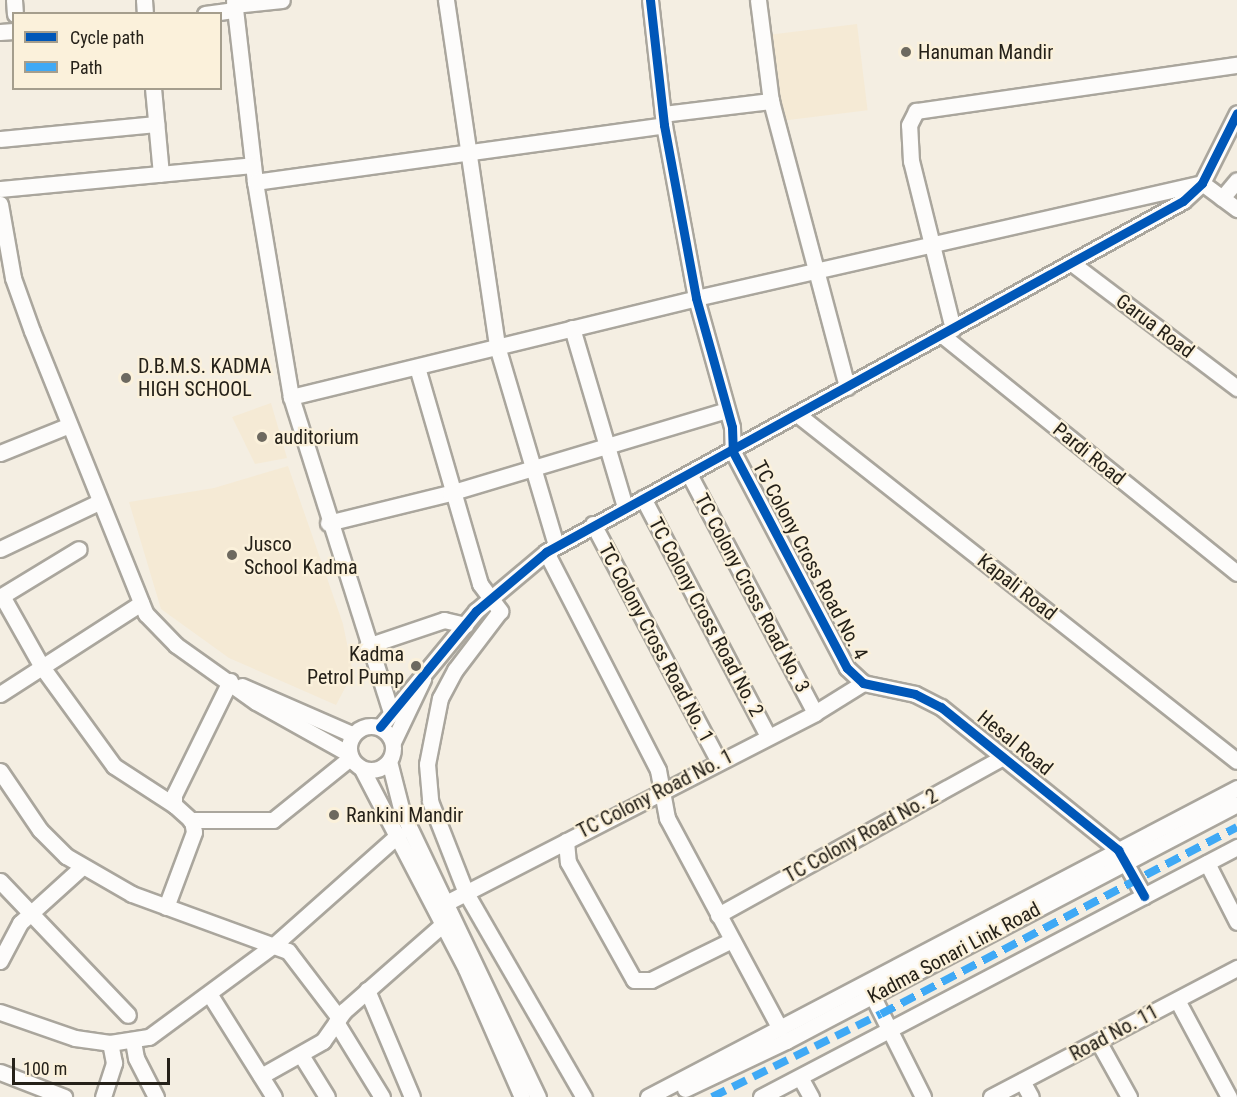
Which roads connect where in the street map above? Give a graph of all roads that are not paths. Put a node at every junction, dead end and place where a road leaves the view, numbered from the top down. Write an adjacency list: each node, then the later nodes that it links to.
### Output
1 (282, 0): 5 (street)
2 (446, 0): 14 (street)
3 (650, 0): 11 (street, TC Colony Cross Road No. 4)
4 (759, 0): 9 (street)
5 (234, 5): 6 (street); 15 (street)
6 (211, 12)
7 (1237, 65): 24 (street)
8 (153, 90): 12 (street)
9 (771, 101): 11 (street); 26 (street)
10 (1237, 112): 19 (street)
11 (663, 120): 14 (street); 27 (street, TC Colony Cross Road No. 4)
12 (156, 124): 13 (street); 16 (street)
13 (0, 139)
14 (465, 151): 18 (street); 30 (street)
15 (253, 165): 16 (street); 18 (street)
16 (161, 174): 20 (street)
17 (1237, 180): 21 (street)
18 (255, 182): 34 (street)
19 (1202, 183): 21 (street); 24 (street); 25 (street)
20 (0, 189)
21 (1222, 198): 23 (street)
22 (0, 209): 37 (street)
23 (1237, 209)
24 (930, 244): 26 (street); 29 (street)
25 (1073, 264): 29 (street); 33 (street, Garua Road)
26 (813, 271): 27 (street); 32 (street)
27 (696, 298): 28 (street); 35 (street, TC Colony Cross Road No. 4)
28 (572, 328): 30 (street); 38 (street)
29 (947, 332): 32 (street); 52 (street, Pardi Road)
30 (497, 346): 31 (street); 41 (street)
31 (417, 367): 34 (street); 43 (street)
32 (847, 387): 36 (street)
33 (1237, 388)
34 (291, 397): 47 (street)
35 (726, 410): 38 (street); 39 (street, TC Colony Cross Road No. 4)
36 (797, 414): 39 (street); 71 (street, Kapali Road)
37 (67, 426): 40 (street); 45 (street)
38 (607, 446): 41 (street); 46 (street)
39 (732, 449): 42 (street); 61 (street, TC Colony Cross Road No. 4)
40 (0, 453)
41 (533, 469): 43 (street); 49 (street)
42 (689, 474): 44 (street); 64 (street, TC Colony Cross Road No. 3)
43 (450, 493): 47 (street); 54 (street)
44 (644, 498): 46 (street); 67 (street, TC Colony Cross Road No. 2)
45 (99, 502): 50 (street); 55 (street)
46 (625, 507): 48 (street)
47 (328, 523): 57 (street)
48 (593, 524): 49 (street); 73 (street, TC Colony Cross Road No. 1)
49 (551, 548): 54 (street); 77 (street)
50 (0, 549)
51 (79, 549): 53 (street)
52 (1237, 573)
53 (1, 596): 58 (street)
54 (490, 597): 56 (street); 88 (street)
55 (141, 603): 58 (street); 60 (street)
56 (465, 625): 57 (street); 59 (street)
57 (367, 646): 63 (street)
58 (42, 667): 62 (street); 79 (street)
59 (424, 677): 63 (street); 68 (street)
60 (233, 683): 66 (street); 69 (street); 79 (street)
61 (863, 683): 64 (street, TC Colony Road No. 1); 70 (street, Hesal Road)
62 (0, 694)
63 (390, 710): 65 (street)
64 (815, 712): 67 (street, TC Colony Road No. 1)
65 (380, 727): 66 (street); 68 (street)
66 (352, 734): 69 (street)
67 (768, 736): 73 (street, TC Colony Road No. 1)
68 (393, 742): 72 (street)
69 (349, 756): 74 (street); 80 (street)
70 (1003, 757): 84 (street, Hesal Road); 93 (street, TC Colony Road No. 2)
71 (1237, 760)
72 (389, 761): 74 (street); 90 (street)
73 (719, 762): 77 (street, TC Colony Road No. 1)
74 (362, 769): 81 (street)
75 (0, 771): 86 (street)
76 (1237, 788): 84 (street)
77 (662, 790): 82 (street, TC Colony Road No. 1); 93 (street)
78 (1237, 804): 84 (street, Kadma Sonari Link Road)
79 (174, 805): 80 (street)
80 (190, 820): 91 (street)
81 (398, 835): 95 (street); 97 (street)
82 (566, 841): 88 (street, TC Colony Road No. 1); 96 (street)
83 (1237, 847): 85 (street, Kadma Sonari Link Road)
84 (1121, 857): 89 (street, Hesal Road); 101 (street, Kadma Sonari Link Road)
85 (1206, 863): 89 (street, Kadma Sonari Link Road); 94 (street)
86 (82, 867): 91 (street); 92 (street)
87 (0, 881): 92 (street)
88 (466, 893): 90 (street, TC Colony Road No. 1); 126 (street)
89 (1144, 896): 108 (street, Kadma Sonari Link Road)
90 (446, 903): 125 (street)
91 (166, 907): 97 (street)
92 (29, 912): 98 (street); 105 (street)
93 (718, 915): 96 (street)
94 (1237, 922)
95 (443, 924): 100 (street); 124 (street)
96 (732, 940): 107 (street)
97 (274, 945): 102 (street); 106 (street)
98 (0, 962)
99 (1237, 968): 103 (street, Road No. 11)
100 (367, 990): 106 (street); 123 (street)
101 (869, 990): 107 (street); 108 (street); 128 (street, Kadma Sonari Link Road)
102 (210, 995): 109 (street); 114 (street)
103 (1177, 1000): 110 (street, Road No. 11); 135 (street)
104 (0, 1012): 111 (street)
105 (128, 1015)
106 (338, 1020): 112 (street); 122 (street)
107 (780, 1029): 127 (street)
108 (889, 1032): 115 (street, Kadma Sonari Link Road); 131 (street)
109 (133, 1041): 111 (street); 119 (street)
110 (1098, 1041): 116 (street, Road No. 11); 134 (street)
111 (110, 1043): 118 (street)
112 (301, 1055): 114 (street); 121 (street)
113 (0, 1072): 117 (street)
114 (261, 1076): 120 (street)
115 (801, 1079): 129 (street, Kadma Sonari Link Road); 130 (street)
116 (1022, 1081): 132 (street, Road No. 11); 133 (street)
117 (64, 1097)
118 (103, 1097)
119 (156, 1097)
120 (274, 1097)
121 (327, 1097)
122 (382, 1097)
123 (412, 1097)
124 (522, 1097)
125 (538, 1097)
126 (584, 1097)
127 (648, 1097)
128 (669, 1097)
129 (761, 1097)
130 (811, 1097)
131 (923, 1097)
132 (991, 1097)
133 (1031, 1097)
134 (1129, 1097)
135 (1229, 1097)

